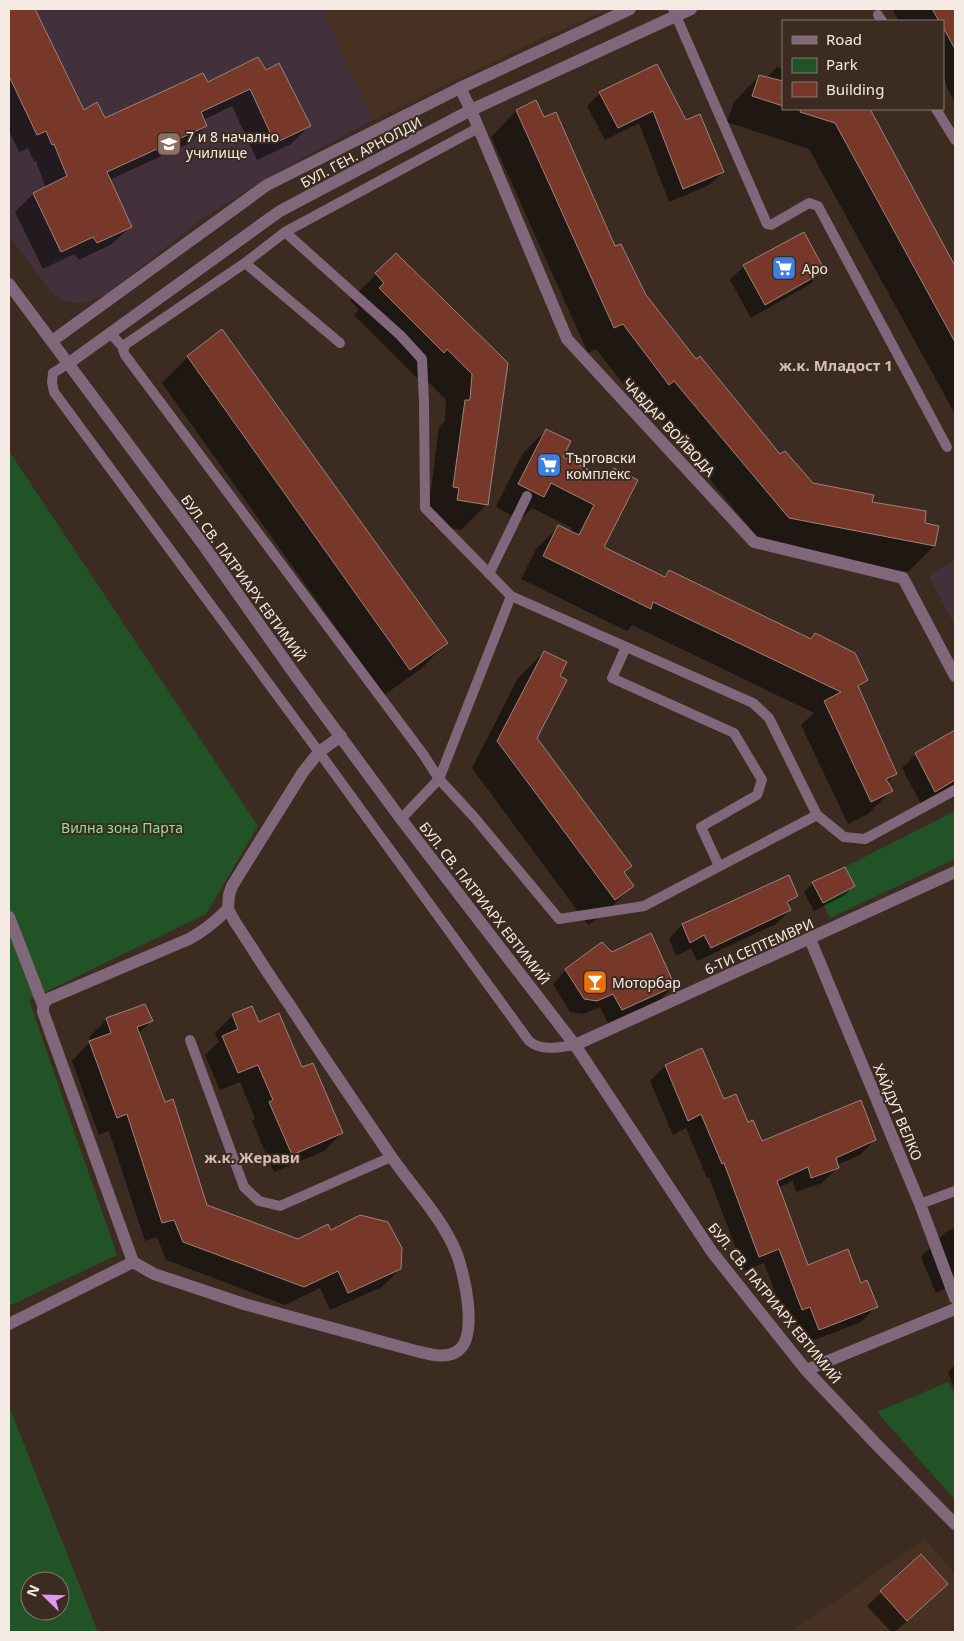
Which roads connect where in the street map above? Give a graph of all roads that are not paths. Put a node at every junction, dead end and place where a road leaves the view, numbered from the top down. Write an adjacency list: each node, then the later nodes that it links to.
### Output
1 (630, 9): 4 (street, БУЛ. ГЕН. АРНОЛДИ)
2 (691, 9): 3 (street, БУЛ. ГЕН. АРНОЛДИ)
3 (675, 12): 5 (street, БУЛ. ГЕН. АРНОЛДИ); 17 (lane)
4 (460, 88): 5 (street, ЧАВДАР ВОЙВОДА); 13 (street, БУЛ. ГЕН. АРНОЛДИ)
5 (471, 110): 7 (street, ЧАВДАР ВОЙВОДА); 12 (street, БУЛ. ГЕН. АРНОЛДИ)
6 (937, 110): 8 (lane)
7 (478, 128): 9 (lane); 22 (street, ЧАВДАР ВОЙВОДА)
8 (955, 140)
9 (285, 232): 10 (lane); 19 (lane)
10 (245, 264): 14 (lane); 15 (lane)
11 (9, 284): 13 (street, БУЛ. СВ. ПАТРИАРХ ЕВТИМИЙ)
12 (110, 333): 15 (lane); 16 (street, БУЛ. ГЕН. АРНОЛДИ)
13 (52, 341): 16 (street, БУЛ. СВ. ПАТРИАРХ ЕВТИМИЙ)
14 (340, 343)
15 (123, 347): 25 (lane)
16 (69, 363): 23 (street, БУЛ. СВ. ПАТРИАРХ ЕВТИМИЙ); 24 (lane)
17 (947, 447)
18 (527, 496): 19 (lane)
19 (489, 574): 20 (lane)
20 (511, 596): 21 (lane); 25 (lane)
21 (626, 647): 27 (lane); 29 (lane)
22 (955, 676)
23 (341, 736): 24 (street); 28 (street, БУЛ. СВ. ПАТРИАРХ ЕВТИМИЙ)
24 (319, 752): 31 (street); 36 (lane)
25 (439, 779): 28 (lane); 29 (lane)
26 (955, 790): 27 (lane)
27 (818, 815): 29 (lane)
28 (401, 819): 36 (street, БУЛ. СВ. ПАТРИАРХ ЕВТИМИЙ)
29 (719, 866)
30 (955, 872): 33 (street, 6-ТИ СЕПТЕМВРИ)
31 (228, 909): 34 (street); 37 (street)
32 (9, 917): 34 (street)
33 (810, 939): 36 (street, 6-ТИ СЕПТЕМВРИ); 39 (street, ХАЙДУТ ВЕЛКО)
34 (43, 1005): 40 (street)
35 (190, 1040): 37 (lane)
36 (575, 1045): 44 (street, БУЛ. СВ. ПАТРИАРХ ЕВТИМИЙ)
37 (391, 1157): 40 (street)
38 (955, 1190): 39 (lane)
39 (920, 1204): 41 (street, ХАЙДУТ ВЕЛКО)
40 (133, 1262): 43 (street)
41 (955, 1298)
42 (955, 1309): 44 (street)
43 (9, 1324)
44 (806, 1370): 45 (street, БУЛ. СВ. ПАТРИАРХ ЕВТИМИЙ)
45 (955, 1524)

